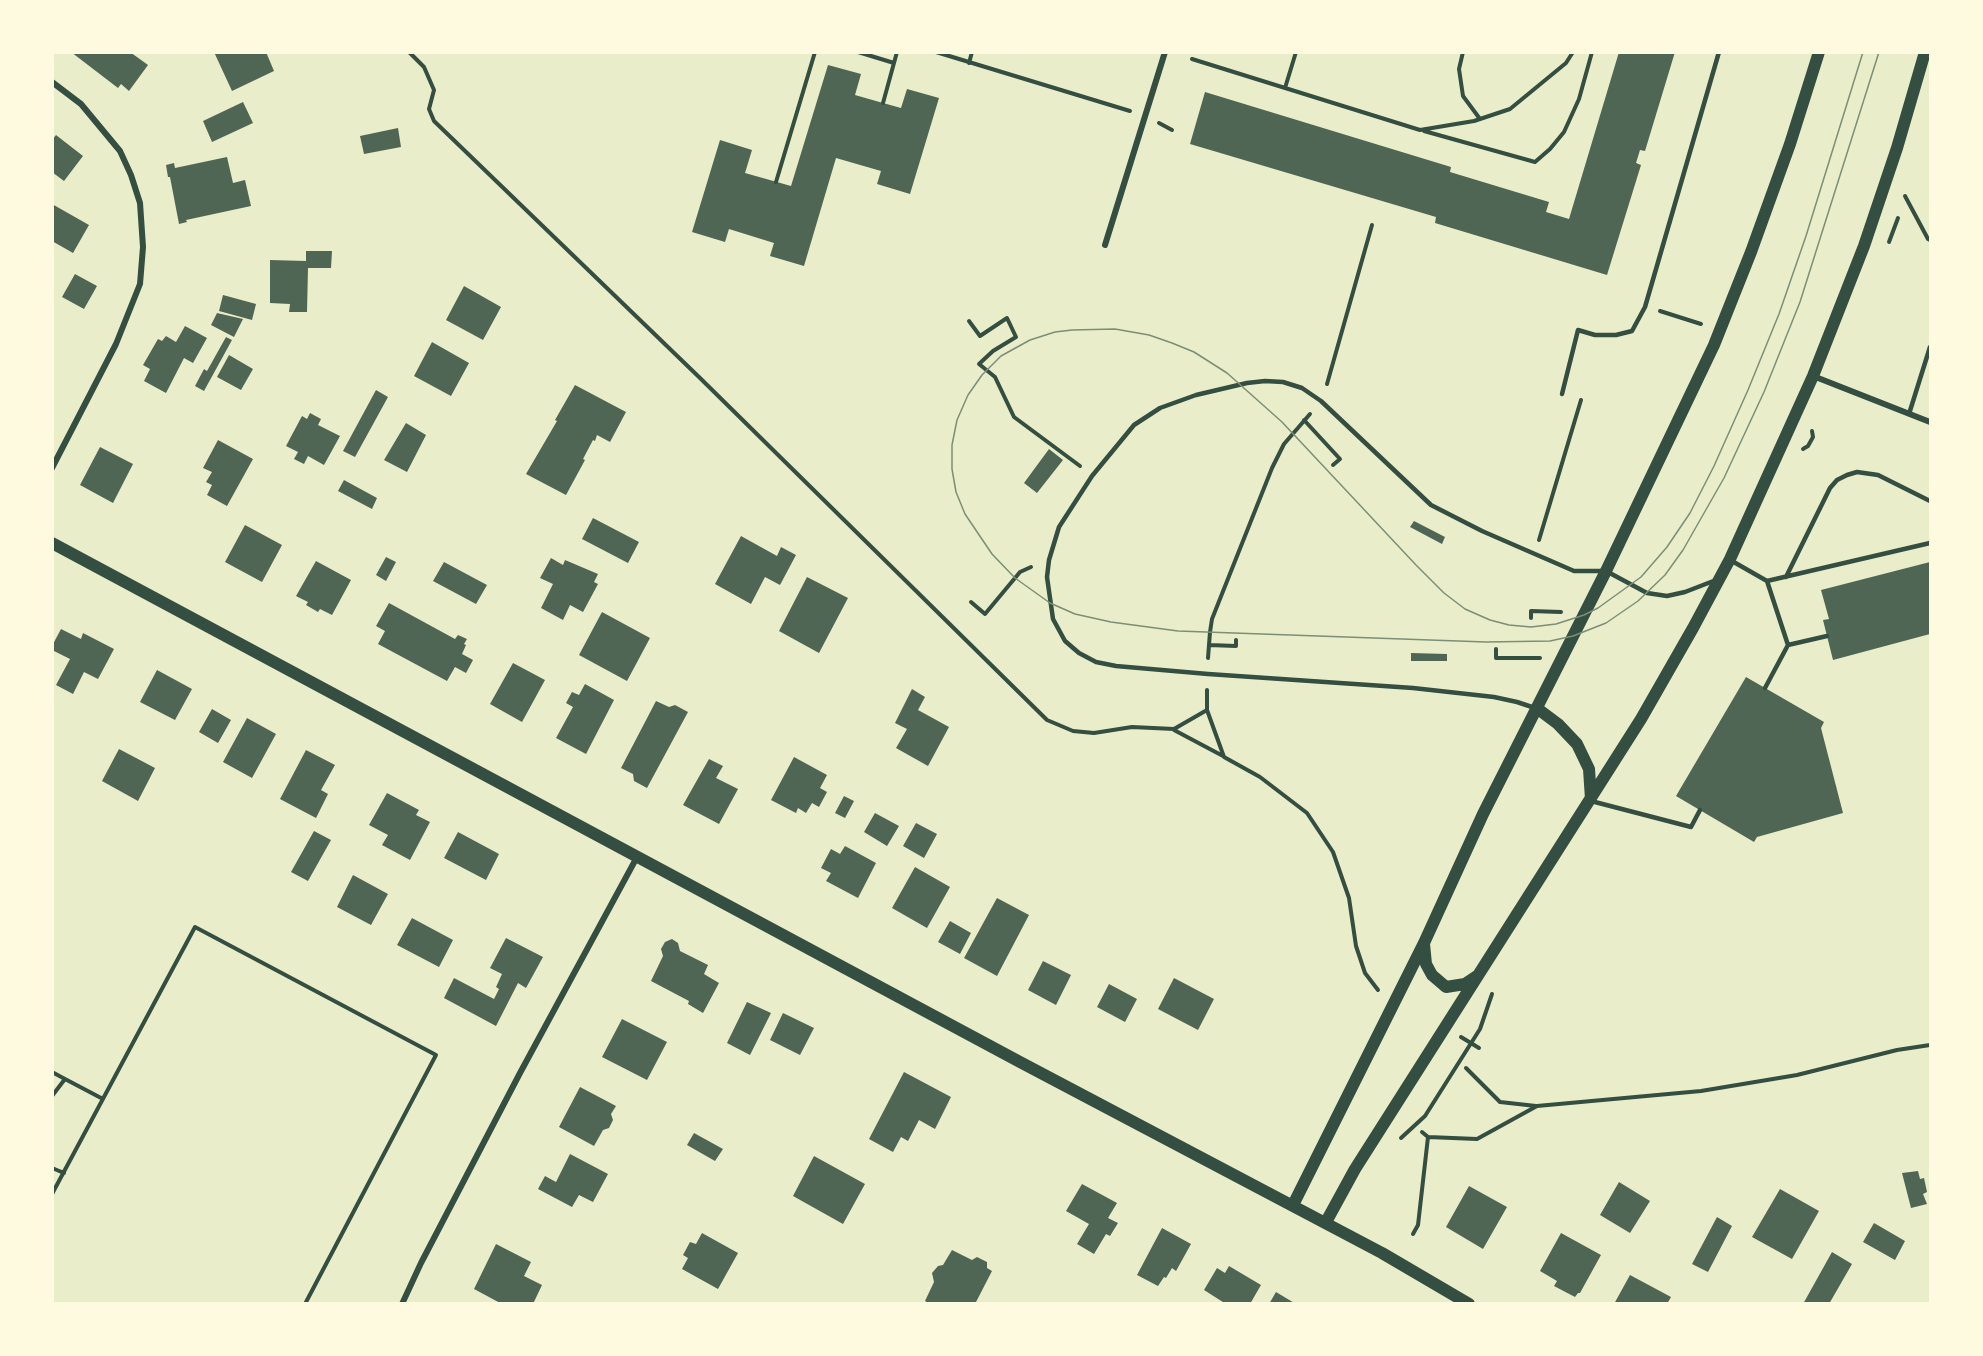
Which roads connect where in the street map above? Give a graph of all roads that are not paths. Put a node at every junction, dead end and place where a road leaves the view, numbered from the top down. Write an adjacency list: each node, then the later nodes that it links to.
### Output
1 (1165, 52): 6 (street)
2 (1719, 52): 9 (lane)
3 (1819, 52): 17 (main road)
4 (1925, 52): 8 (main road)
5 (52, 82): 12 (street)
6 (1106, 245)
7 (1930, 347): 10 (lane)
8 (1813, 376): 10 (street); 16 (main road)
9 (1562, 393)
10 (1909, 414): 11 (street)
11 (1930, 422)
12 (52, 468)
13 (1930, 501): 18 (lane)
14 (52, 543): 27 (main road)
15 (1930, 543): 18 (lane)
16 (1730, 560): 19 (main road); 20 (lane)
17 (1606, 571): 19 (lane); 24 (main road); 24 (lane)
18 (1786, 577): 20 (lane)
19 (1719, 579): 25 (main road)
20 (1767, 581): 22 (lane)
21 (1827, 636): 22 (lane)
22 (1788, 645): 23 (lane)
23 (1765, 688)
24 (1538, 709): 25 (main road); 28 (main road)
25 (1590, 801): 26 (lane); 29 (main road)
26 (1700, 810)
27 (637, 857): 30 (main road); 32 (street)
28 (1424, 943): 29 (main road); 30 (main road)
29 (1479, 975): 31 (main road)
30 (1293, 1204): 31 (main road)
31 (1326, 1222): 33 (main road)
32 (402, 1304)
33 (1469, 1304)

